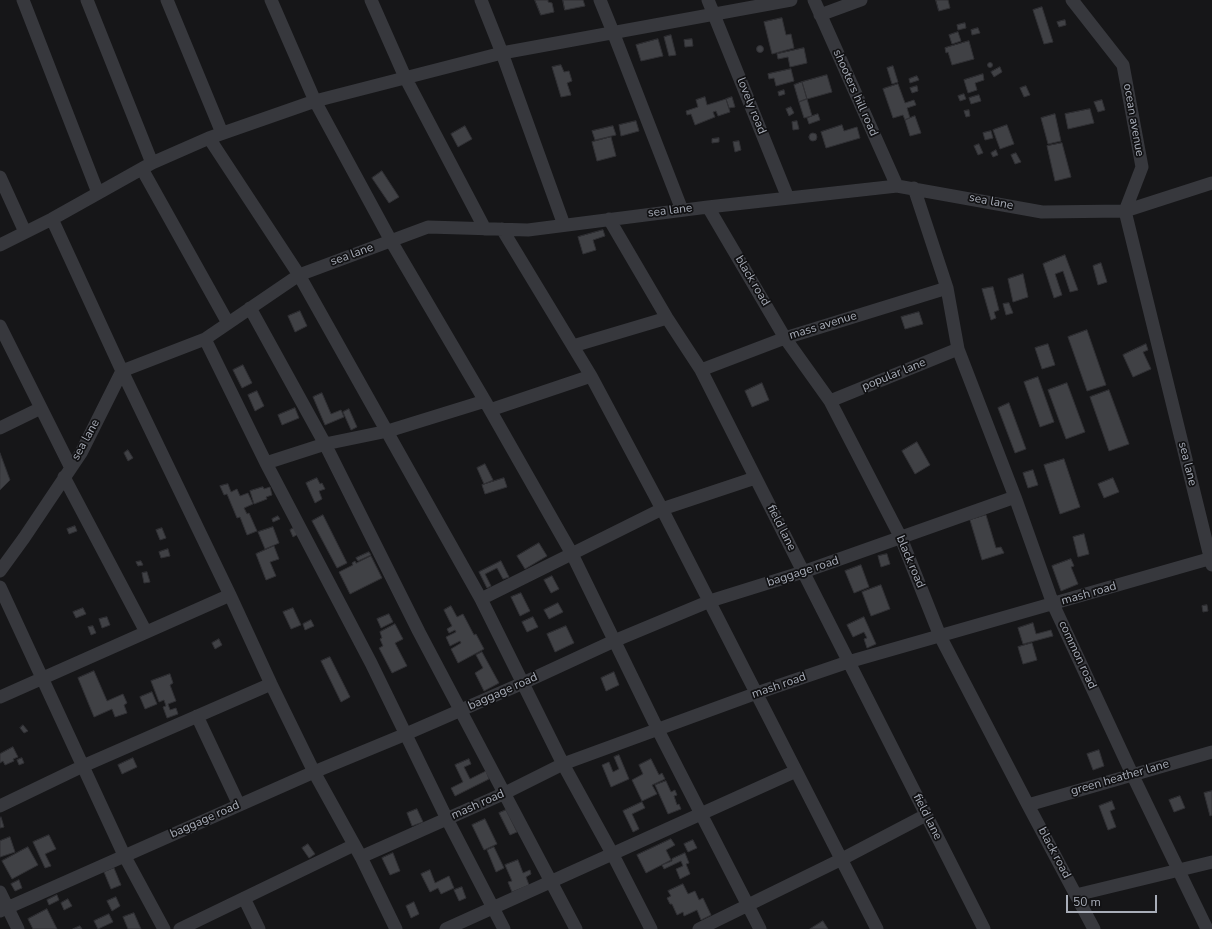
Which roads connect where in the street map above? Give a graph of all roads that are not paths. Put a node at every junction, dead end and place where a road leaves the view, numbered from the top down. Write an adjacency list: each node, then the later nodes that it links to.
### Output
1 (23, 0): 26 (street)
2 (87, 0): 21 (street)
3 (167, 0): 19 (street)
4 (271, 0): 18 (street)
5 (371, 0): 17 (street)
6 (481, 0): 16 (street)
7 (600, 0): 15 (street)
8 (708, 0): 13 (street, lovely road)
9 (791, 0): 13 (street)
10 (814, 0): 14 (street, shooters hill road)
11 (861, 0): 14 (street)
12 (1072, 0): 30 (street, ocean avenue)
13 (713, 13): 15 (street); 27 (street, lovely road)
14 (820, 15): 24 (street, shooters hill road)
15 (613, 32): 16 (street); 29 (street)
16 (502, 53): 17 (street); 33 (street)
17 (405, 77): 18 (street); 34 (street)
18 (315, 101): 19 (street); 37 (street)
19 (222, 133): 20 (street)
20 (209, 138): 21 (street); 39 (street)
21 (147, 166): 26 (street); 43 (street)
22 (0, 177): 36 (street)
23 (1212, 183): 30 (street)
24 (897, 186): 25 (street, sea lane); 27 (street, sea lane)
25 (914, 188): 30 (street, sea lane); 40 (street, common road)
26 (98, 193): 31 (street)
27 (788, 198): 28 (street, sea lane)
28 (708, 206): 29 (street, sea lane); 45 (street, black road)
29 (682, 210): 32 (street, sea lane)
30 (1125, 211): 65 (street, sea lane)
31 (52, 219): 36 (street); 50 (street)
32 (609, 219): 33 (street, sea lane); 42 (street, field lane)
33 (564, 225): 35 (street, sea lane)
34 (485, 229): 35 (street, sea lane); 37 (street, sea lane)
35 (502, 229): 47 (street)
36 (25, 232): 38 (street)
37 (391, 241): 39 (street, sea lane); 53 (street)
38 (0, 245)
39 (299, 275): 41 (street, sea lane); 56 (street)
40 (947, 288): 45 (street, mass avenue); 48 (street, common road)
41 (250, 308): 43 (street, sea lane); 57 (street)
42 (667, 318): 47 (street); 49 (street, field lane)
43 (228, 323): 46 (street, sea lane)
44 (0, 326): 54 (street)
45 (785, 338): 49 (street, mass avenue); 52 (street, black road)
46 (205, 339): 50 (street, sea lane); 58 (street)
47 (573, 346): 51 (street)
48 (958, 349): 52 (street, popular lane); 61 (street, common road)
49 (701, 370): 60 (street, field lane)
50 (122, 371): 59 (street, sea lane); 69 (street)
51 (591, 376): 53 (street); 62 (street)
52 (830, 401): 63 (street, black road)
53 (488, 405): 56 (street); 64 (street)
54 (41, 408): 55 (street); 59 (street)
55 (0, 428)
56 (388, 431): 57 (street); 70 (street)
57 (324, 444): 58 (street); 82 (street)
58 (266, 463): 85 (street)
59 (68, 472): 66 (street, sea lane); 73 (street)
60 (755, 478): 62 (street); 67 (street, field lane)
61 (1015, 497): 63 (street, baggage road); 72 (street, common road)
62 (662, 509): 64 (street); 71 (street)
63 (901, 538): 67 (street, baggage road); 74 (street, black road)
64 (572, 554): 70 (street); 75 (street)
65 (1212, 560): 72 (street, mash road)
66 (1, 566)
67 (803, 572): 71 (street, baggage road); 76 (street, field lane)
68 (0, 587): 77 (street)
69 (230, 595): 73 (street); 79 (street)
70 (482, 599): 78 (street)
71 (710, 601): 75 (street, baggage road); 80 (street)
72 (1053, 604): 74 (street, mash road); 91 (street, common road)
73 (146, 632): 77 (street)
74 (940, 636): 76 (street, mash road); 94 (street, black road)
75 (614, 641): 78 (street, baggage road); 84 (street)
76 (848, 662): 80 (street, mash road); 97 (street, field lane)
77 (43, 678): 81 (street); 88 (street)
78 (524, 683): 82 (street, baggage road); 87 (street)
79 (271, 684): 83 (street); 90 (street)
80 (757, 693): 84 (street, mash road); 89 (street)
81 (0, 697)
82 (461, 710): 85 (street, baggage road); 92 (street)
83 (197, 716): 88 (street); 93 (street)
84 (658, 730): 87 (street, mash road); 96 (street)
85 (406, 734): 90 (street, baggage road); 98 (street)
86 (1212, 752): 91 (street, green heather lane)
87 (563, 764): 92 (street, mash road); 100 (street)
88 (83, 766): 95 (street); 101 (street)
89 (796, 771): 96 (street); 103 (street)
90 (314, 772): 93 (street, baggage road); 99 (street)
91 (1132, 774): 94 (street, green heather lane); 105 (street, common road)
92 (505, 793): 98 (street, mash road); 106 (street)
93 (239, 805): 101 (street, baggage road)
94 (1028, 805): 108 (street, black road)
95 (0, 806)
96 (701, 814): 100 (street); 110 (street)
97 (926, 815): 103 (street); 125 (street, field lane)
98 (447, 819): 102 (street, mash road); 111 (street)
99 (354, 845): 102 (street); 109 (street)
100 (612, 855): 106 (street); 121 (street)
101 (124, 856): 112 (street, baggage road); 114 (street)
102 (361, 857): 117 (street)
103 (842, 859): 110 (street); 124 (street)
104 (1212, 862): 105 (street)
105 (1179, 870): 108 (street); 127 (street, common road)
106 (552, 882): 111 (street); 120 (street)
107 (0, 892): 112 (street)
108 (1076, 896): 126 (street, black road)
109 (244, 898): 115 (street); 116 (street)
110 (747, 905): 122 (street); 123 (street)
111 (493, 908): 118 (street); 119 (street)
112 (4, 910): 113 (street)
113 (18, 929)
114 (164, 929)
115 (180, 929)
116 (259, 929)
117 (396, 929)
118 (446, 929)
119 (504, 929)
120 (576, 929)
121 (650, 929)
122 (699, 929)
123 (760, 929)
124 (877, 929)
125 (984, 929)
126 (1094, 929)
127 (1207, 929)

